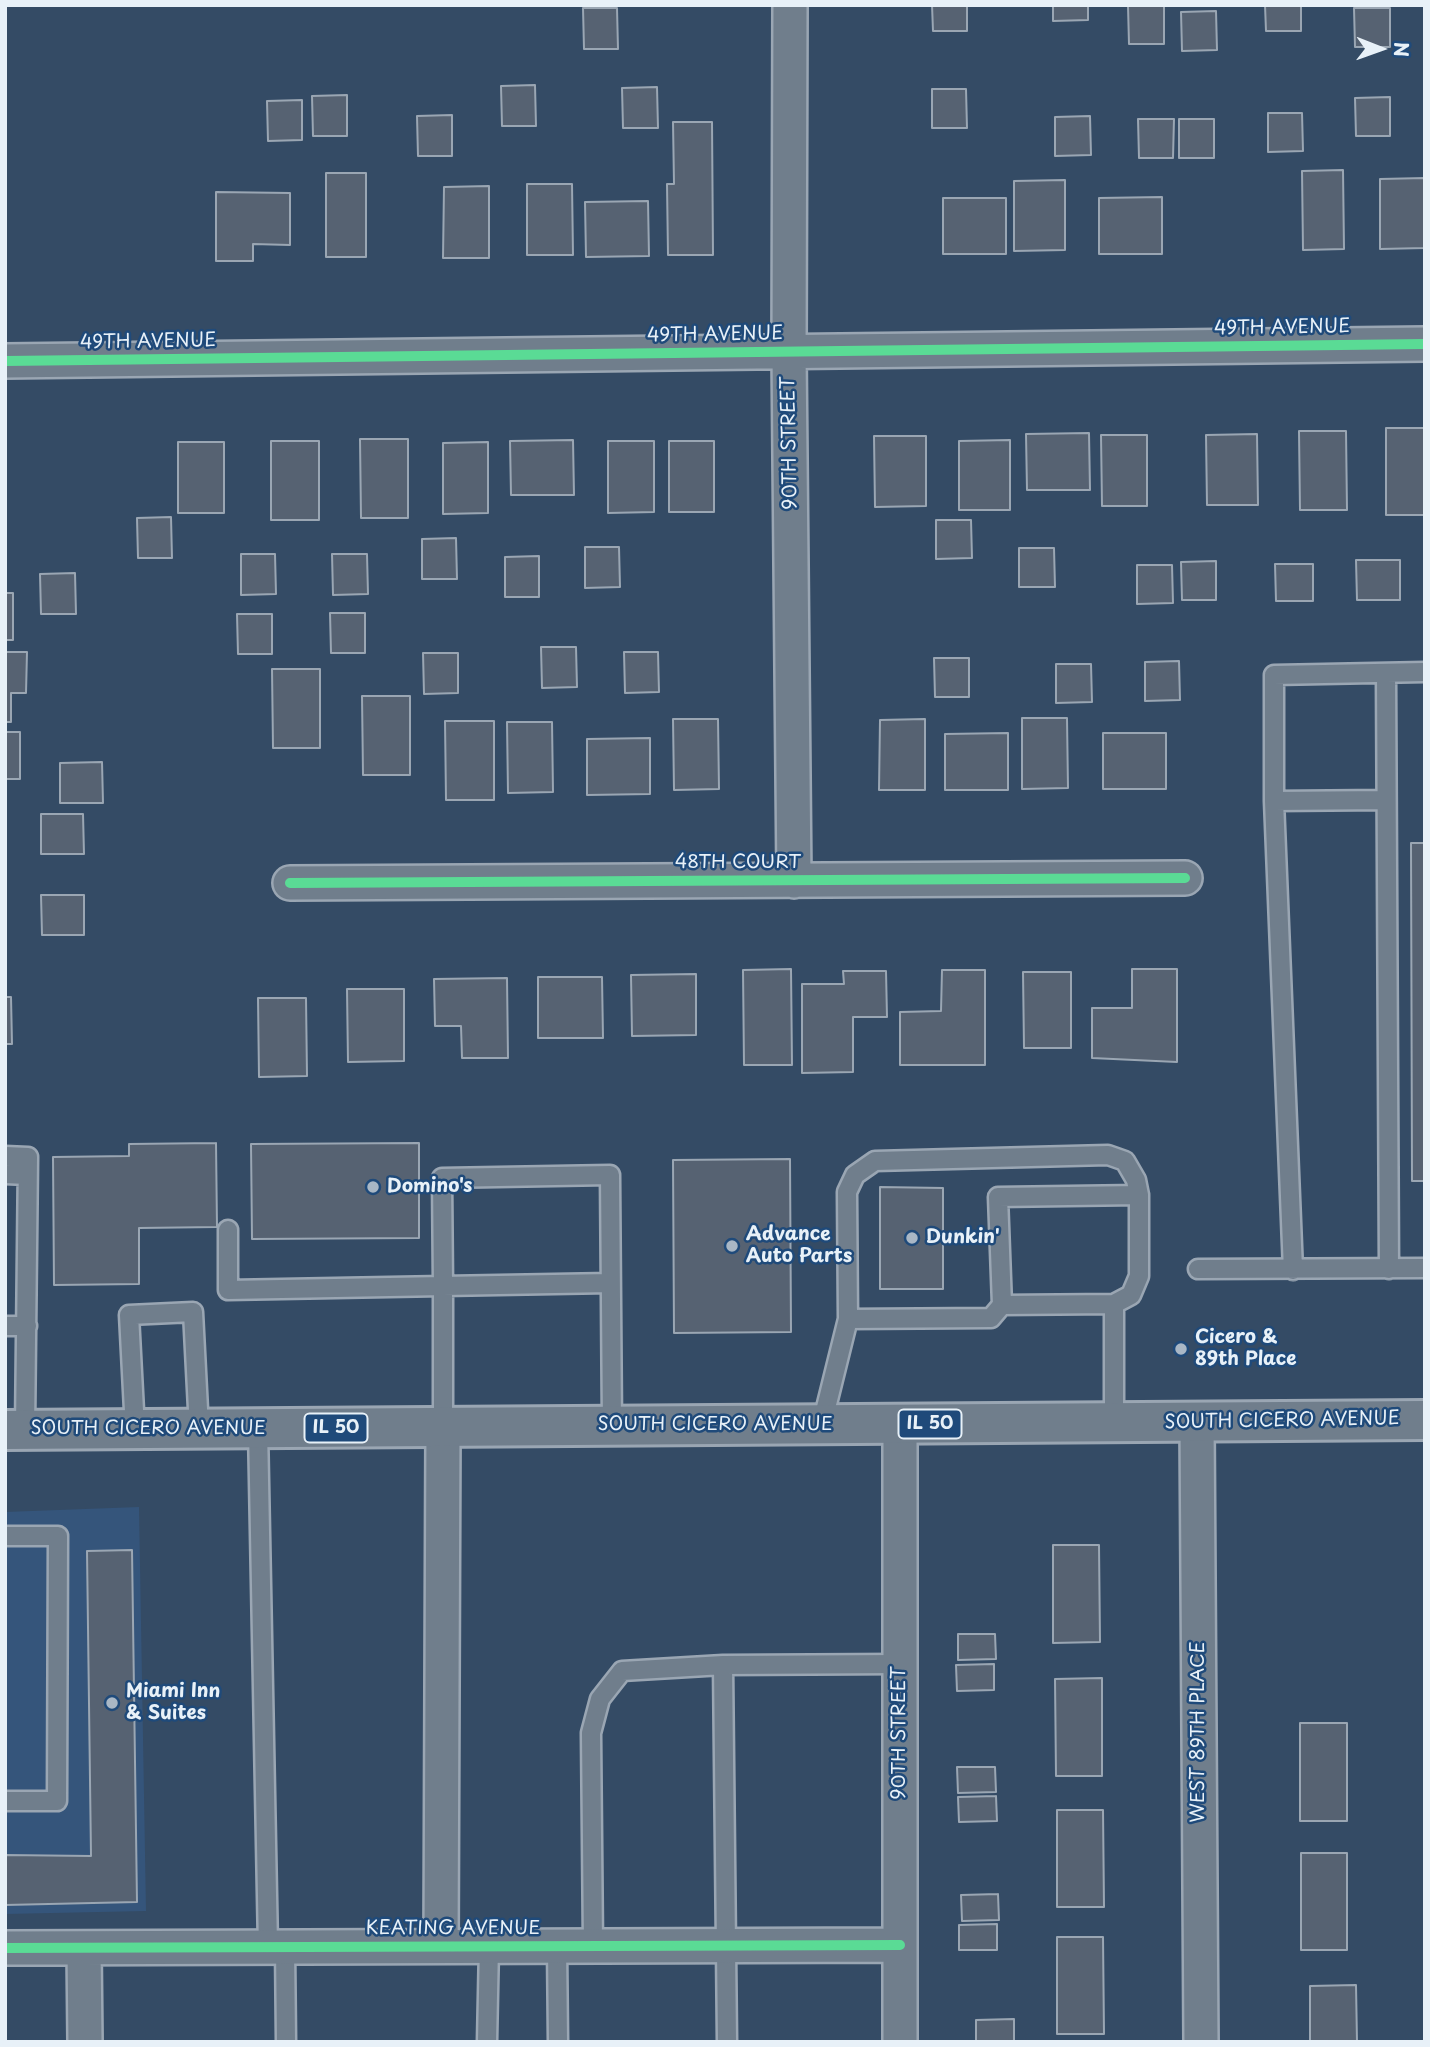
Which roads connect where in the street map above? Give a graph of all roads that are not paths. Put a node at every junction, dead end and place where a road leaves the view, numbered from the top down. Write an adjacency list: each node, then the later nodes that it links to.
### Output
1 (790, 5): 3 (street, 90TH STREET)
2 (1425, 344): 3 (street, 49TH AVENUE)
3 (789, 352): 4 (street, 49TH AVENUE); 10 (street, 90TH STREET)
4 (5, 361)
5 (1425, 672): 6 (lane)
6 (1386, 673): 7 (lane); 8 (lane)
7 (1385, 800): 8 (lane); 20 (lane)
8 (1274, 801): 19 (lane)
9 (1185, 878): 10 (street, 48TH COURT)
10 (794, 881): 11 (street, 48TH COURT)
11 (290, 883)
12 (5, 1156): 14 (lane)
13 (5, 1174): 14 (lane)
14 (27, 1175): 27 (lane)
15 (1139, 1195): 23 (lane); 24 (lane); 25 (lane)
16 (228, 1230): 22 (lane)
17 (1425, 1268): 20 (lane)
18 (1198, 1269): 19 (lane)
19 (1293, 1269): 20 (lane)
20 (1389, 1269)
21 (610, 1283): 22 (lane); 22 (lane); 33 (lane)
22 (443, 1286): 34 (lane)
23 (1002, 1304): 24 (lane); 25 (lane)
24 (1114, 1304): 29 (lane)
25 (849, 1319): 31 (lane)
26 (5, 1326): 27 (lane)
27 (27, 1326): 37 (lane)
28 (1425, 1420): 30 (main road, SOUTH CICERO AVENUE / IL 50)
29 (1114, 1422): 30 (main road, SOUTH CICERO AVENUE / IL 50); 32 (main road, SOUTH CICERO AVENUE / IL 50)
30 (1197, 1422): 58 (street, WEST 89TH PLACE)
31 (822, 1424): 32 (main road, SOUTH CICERO AVENUE / IL 50); 33 (main road, SOUTH CICERO AVENUE / IL 50)
32 (900, 1424): 40 (street, 90TH STREET)
33 (612, 1426): 34 (main road, SOUTH CICERO AVENUE / IL 50)
34 (443, 1427): 36 (main road, SOUTH CICERO AVENUE / IL 50); 49 (street)
35 (199, 1429): 36 (main road, SOUTH CICERO AVENUE / IL 50); 38 (main road, SOUTH CICERO AVENUE / IL 50); 38 (lane)
36 (258, 1429): 48 (lane)
37 (15, 1430): 38 (main road, SOUTH CICERO AVENUE / IL 50)
38 (135, 1430)
39 (5, 1536): 42 (lane)
40 (900, 1664): 41 (lane); 43 (street, 90TH STREET)
41 (723, 1665): 46 (lane); 47 (lane)
42 (5, 1801)
43 (900, 1945): 47 (street, KEATING AVENUE); 57 (street, 90TH STREET)
44 (489, 1946): 45 (street, KEATING AVENUE); 49 (street, KEATING AVENUE); 54 (lane)
45 (557, 1946): 46 (street, KEATING AVENUE); 55 (lane)
46 (593, 1946): 47 (street, KEATING AVENUE)
47 (726, 1946): 56 (lane)
48 (276, 1947): 49 (street, KEATING AVENUE); 51 (street, KEATING AVENUE); 53 (lane)
49 (441, 1947)
50 (5, 1948): 51 (street, KEATING AVENUE)
51 (84, 1948): 52 (street)
52 (85, 2042)
53 (286, 2042)
54 (487, 2042)
55 (558, 2042)
56 (727, 2042)
57 (900, 2042)
58 (1201, 2042)

